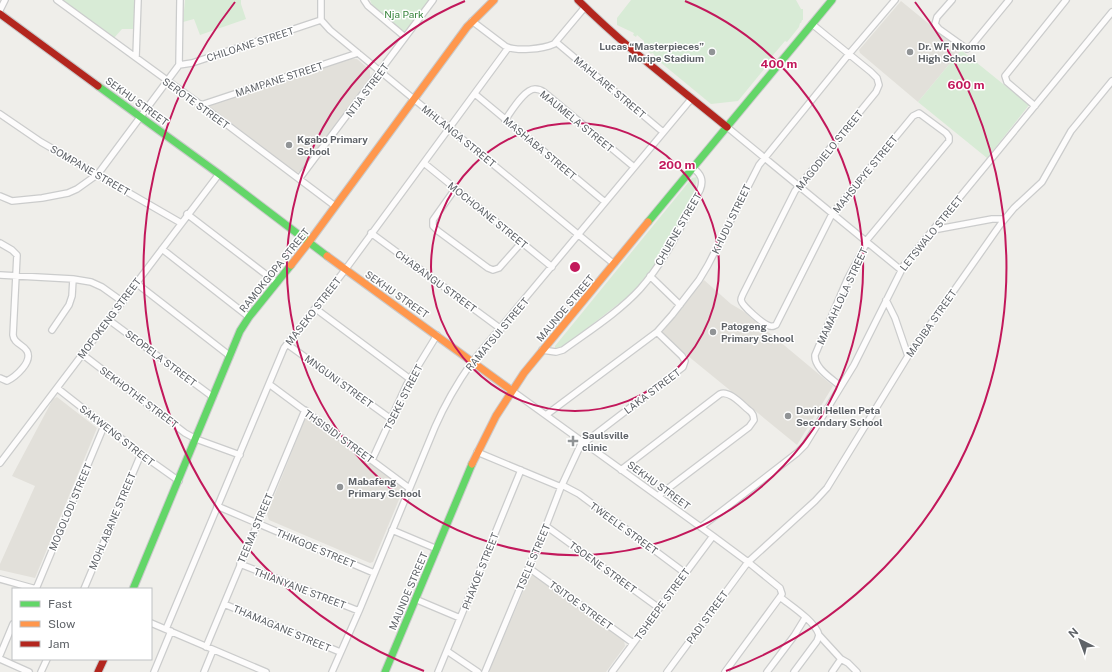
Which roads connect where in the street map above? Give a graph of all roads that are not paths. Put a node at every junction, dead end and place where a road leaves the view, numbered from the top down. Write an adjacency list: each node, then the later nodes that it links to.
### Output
1 (5, 0): 16 (street)
2 (57, 0): 27 (street, SEROTE STREET)
3 (138, 0): 27 (street)
4 (180, 0): 28 (street)
5 (321, 0): 19 (street)
6 (364, 0): 22 (street)
7 (433, 0): 22 (street, NTJA STREET)
8 (494, 0): 20 (street, RAMOKGOPA STREET)
9 (578, 0): 15 (street)
10 (832, 0): 21 (street, MAUNDE STREET)
11 (895, 0): 26 (street, KHUDU STREET)
12 (952, 0): 13 (street)
13 (1009, 0)
14 (1066, 0): 36 (street)
15 (585, 7): 23 (street); 33 (street)
16 (0, 10)
17 (1112, 12): 36 (street, LETSWALO STREET)
18 (0, 14): 38 (street, SEKHU STREET)
19 (321, 20): 25 (street, MHLANGA STREET); 28 (street, CHILOANE STREET)
20 (472, 21): 24 (street); 34 (street, RAMOKGOPA STREET)
21 (812, 24): 26 (street); 41 (street, MAUNDE STREET)
22 (405, 37): 29 (street, NTJA STREET)
23 (556, 42): 24 (street); 43 (street, MAHLARE STREET)
24 (508, 48): 32 (street, MASEKO STREET)
25 (358, 53): 29 (street, MHLANGA STREET); 35 (street, MAMPANE STREET)
26 (849, 54): 44 (street, KHUDU STREET); 51 (street, MAGODIELO STREET)
27 (136, 57): 31 (street, SEROTE STREET)
28 (179, 65): 31 (street)
29 (380, 72): 34 (street, MHLANGA STREET); 50 (street, NTJA STREET)
30 (1112, 81): 58 (street, MADIBA STREET)
31 (168, 82): 35 (street, SEROTE STREET); 38 (street)
32 (475, 94): 39 (street, MASHABA STREET); 42 (street, MASEKO STREET)
33 (692, 98): 41 (street); 43 (street, RAMATSUI STREET)
34 (414, 99): 42 (street, MHLANGA STREET); 55 (street, RAMOKGOPA STREET)
35 (201, 105): 50 (street, SEROTE STREET)
36 (1035, 106): 60 (street, LETSWALO STREET)
37 (0, 114): 48 (street, SOMPANE STREET)
38 (141, 116): 48 (street); 49 (street, SEKHU STREET)
39 (505, 120): 46 (street, MAUMELA STREET); 54 (street, MASHABA STREET)
40 (934, 124): 57 (street, MAHSUPYE STREET); 63 (street, MAMAHLOLA STREET)
41 (727, 127): 44 (street); 47 (street, MAUNDE STREET)
42 (449, 128): 45 (street, MASEKO STREET); 62 (street, MHLANGA STREET)
43 (663, 132): 46 (street, RAMATSUI STREET)
44 (765, 157): 51 (street); 80 (street, KHUDU STREET)
45 (424, 163): 52 (street, MOCHOANE STREET); 61 (street, MASEKO STREET)
46 (634, 167): 54 (street, RAMATSUI STREET)
47 (693, 168): 68 (street, MAUNDE STREET); 74 (street, CHUENE STREET)
48 (98, 174): 53 (street); 59 (street, SOMPANE STREET)
49 (219, 174): 56 (street, MOFOKENG STREET); 65 (street, SEKHU STREET)
50 (300, 179): 55 (street, SEROTE STREET)
51 (799, 185): 57 (street); 83 (street, MAGODIELO STREET)
52 (455, 189): 66 (street, MOCHOANE STREET); 66 (street)
53 (0, 196)
54 (605, 202): 62 (street, RAMATSUI STREET)
55 (335, 206): 65 (street, RAMOKGOPA STREET)
56 (187, 214): 59 (street, MOFOKENG STREET); 77 (street)
57 (832, 214): 63 (street); 83 (street, MAHSUPYE STREET)
58 (1004, 219): 60 (street); 93 (street, MADIBA STREET)
59 (181, 223): 67 (street, MOFOKENG STREET)
60 (933, 230): 71 (street, LETSWALO STREET)
61 (371, 233): 70 (street, MASEKO STREET); 85 (street, CHABANGU STREET)
62 (579, 235): 68 (street, MHLANGA STREET); 69 (street, RAMATSUI STREET)
63 (867, 241): 71 (street); 98 (street, MAMAHLOLA STREET)
64 (0, 242): 73 (street)
65 (309, 242): 70 (street, SEKHU STREET); 77 (street, RAMOKGOPA STREET)
66 (522, 242): 69 (street, MOCHOANE STREET)
67 (162, 249): 76 (street, MOFOKENG STREET); 82 (street)
68 (614, 264): 90 (street, MAUNDE STREET)
69 (552, 267): 85 (street, RAMATSUI STREET)
70 (346, 270): 81 (street, MASEKO STREET); 88 (street, SEKHU STREET)
71 (901, 270): 78 (street, LETSWALO STREET)
72 (0, 275): 73 (street)
73 (16, 276): 75 (street); 95 (street)
74 (650, 276): 80 (street); 90 (street, CHUENE STREET)
75 (73, 279): 79 (street); 86 (street)
76 (136, 283): 79 (street, MOFOKENG STREET); 92 (street)
77 (277, 283): 82 (street, RAMOKGOPA STREET)
78 (886, 300): 93 (street); 98 (street, LETSWALO STREET)
79 (123, 302): 84 (street, MOFOKENG STREET)
80 (680, 305): 87 (street, KHUDU STREET)
81 (316, 309): 89 (street, MASEKO STREET); 96 (street)
82 (249, 317): 92 (street, RAMOKGOPA STREET)
83 (756, 317)
84 (110, 320): 91 (street, MOFOKENG STREET); 101 (street, SEOPELA STREET)
85 (501, 329): 94 (street, RAMATSUI STREET)
86 (52, 330)
87 (656, 332): 103 (street, KHUDU STREET); 107 (street, LAKA STREET)
88 (437, 335): 94 (street, SEKHU STREET); 96 (street, TSEKE STREET)
89 (287, 344): 97 (street, MASEKO STREET); 104 (street, MNGUNI STREET)
90 (542, 350): 100 (street, MAUNDE STREET)
91 (82, 354): 99 (street, MOFOKENG STREET); 106 (street, SEKHOTHE STREET)
92 (230, 356): 101 (street, RAMOKGOPA STREET)
93 (908, 356): 126 (street, MADIBA STREET)
94 (472, 362): 100 (street, SEKHU STREET); 117 (street, RAMATSUI STREET)
95 (0, 378)
96 (410, 379): 104 (street, TSEKE STREET)
97 (269, 384): 102 (street, THSISIDI STREET); 110 (street, MASEKO STREET)
98 (840, 386): 122 (street, LETSWALO STREET)
99 (57, 388): 105 (street, SAKWENG STREET); 112 (street, MOFOKENG STREET)
100 (510, 390): 103 (street, SEKHU STREET); 108 (street, MAUNDE STREET)
101 (213, 397): 106 (street, RAMOKGOPA STREET)
102 (305, 410): 111 (street, THSISIDI STREET); 120 (street, TEEMA STREET)
103 (546, 415): 107 (street, SEKHU STREET)
104 (391, 419): 111 (street, TSEKE STREET)
105 (104, 426): 109 (street, SAKWENG STREET); 133 (street, MOGOLODI STREET)
106 (196, 439): 110 (street, SEKHOTHE STREET); 115 (street, RAMOKGOPA STREET)
107 (583, 443): 114 (street, SEKHU STREET); 116 (street, TSELE STREET)
108 (477, 452): 113 (street, TWEELE STREET); 125 (street, MAUNDE STREET)
109 (141, 454): 115 (street, SAKWENG STREET); 134 (street, MOHLABANE STREET)
110 (240, 455): 119 (street, MASEKO STREET)
111 (372, 460): 117 (street, THSISIDI STREET)
112 (0, 463)
113 (521, 470): 116 (street, TWEELE STREET); 141 (street, PHAKOE STREET)
114 (621, 470): 118 (street, SEKHU STREET); 118 (street)
115 (179, 481): 135 (street, RAMOKGOPA STREET)
116 (562, 486): 121 (street, TSELE STREET); 129 (street, TWEELE STREET)
117 (409, 488): 123 (street, RAMATSUI STREET)
118 (658, 496): 122 (street, SEKHU STREET)
119 (217, 506): 120 (street, THIKGOE STREET); 145 (street, MASEKO STREET)
120 (258, 523): 127 (street, TEEMA STREET); 130 (street, THIKGOE STREET)
121 (546, 526): 128 (street, TSELE STREET); 139 (street, TSOENE STREET)
122 (700, 527): 124 (street, SEKHU STREET)
123 (392, 530): 125 (street); 130 (street, RAMATSUI STREET)
124 (713, 536): 126 (street, SEKHU STREET); 129 (street, TSHEEPE STREET)
125 (436, 549): 137 (street, MAUNDE STREET)
126 (748, 562): 136 (street, SEKHU STREET); 170 (street, PADI STREET)
127 (240, 564): 138 (street, TEEMA STREET); 140 (street, THIANYANE STREET)
128 (529, 568): 147 (street, TSITOE STREET); 168 (street, TSELE STREET)
129 (685, 572): 139 (street, TSHEEPE STREET)
130 (374, 573): 140 (street, RAMATSUI STREET)
131 (0, 579): 132 (street)
132 (28, 588)
133 (36, 588)
134 (84, 588)
135 (133, 588)
136 (780, 597): 142 (street); 171 (street)
137 (415, 599): 141 (street); 165 (street, MAUNDE STREET)
138 (224, 604): 148 (street, TEEMA STREET); 151 (street, THAMAGANE STREET)
139 (659, 608): 147 (street, TSHEEPE STREET)
140 (359, 611): 151 (street, RAMATSUI STREET)
141 (460, 618): 150 (street, PHAKOE STREET)
142 (805, 618): 146 (street); 172 (street)
143 (152, 623): 145 (street)
144 (12, 626): 152 (street)
145 (168, 630): 148 (street); 161 (street, MASEKO STREET)
146 (819, 635): 154 (street); 173 (street)
147 (633, 643): 169 (street, TSHEEPE STREET)
148 (206, 647): 149 (street)
149 (213, 650): 157 (street); 162 (street)
150 (447, 651): 166 (street, PHAKOE STREET); 167 (street)
151 (340, 652): 164 (street, RAMATSUI STREET)
152 (0, 655)
153 (0, 659): 158 (street)
154 (840, 659): 174 (street); 175 (street)
155 (47, 660): 159 (street)
156 (104, 660): 160 (street)
157 (255, 670): 163 (street)
158 (29, 672)
159 (41, 672)
160 (98, 672)
161 (154, 672)
162 (204, 672)
163 (266, 672)
164 (332, 672)
165 (385, 672)
166 (438, 672)
167 (478, 672)
168 (485, 672)
169 (612, 672)
170 (667, 672)
171 (725, 672)
172 (767, 672)
173 (794, 672)
174 (832, 672)
175 (857, 672)

